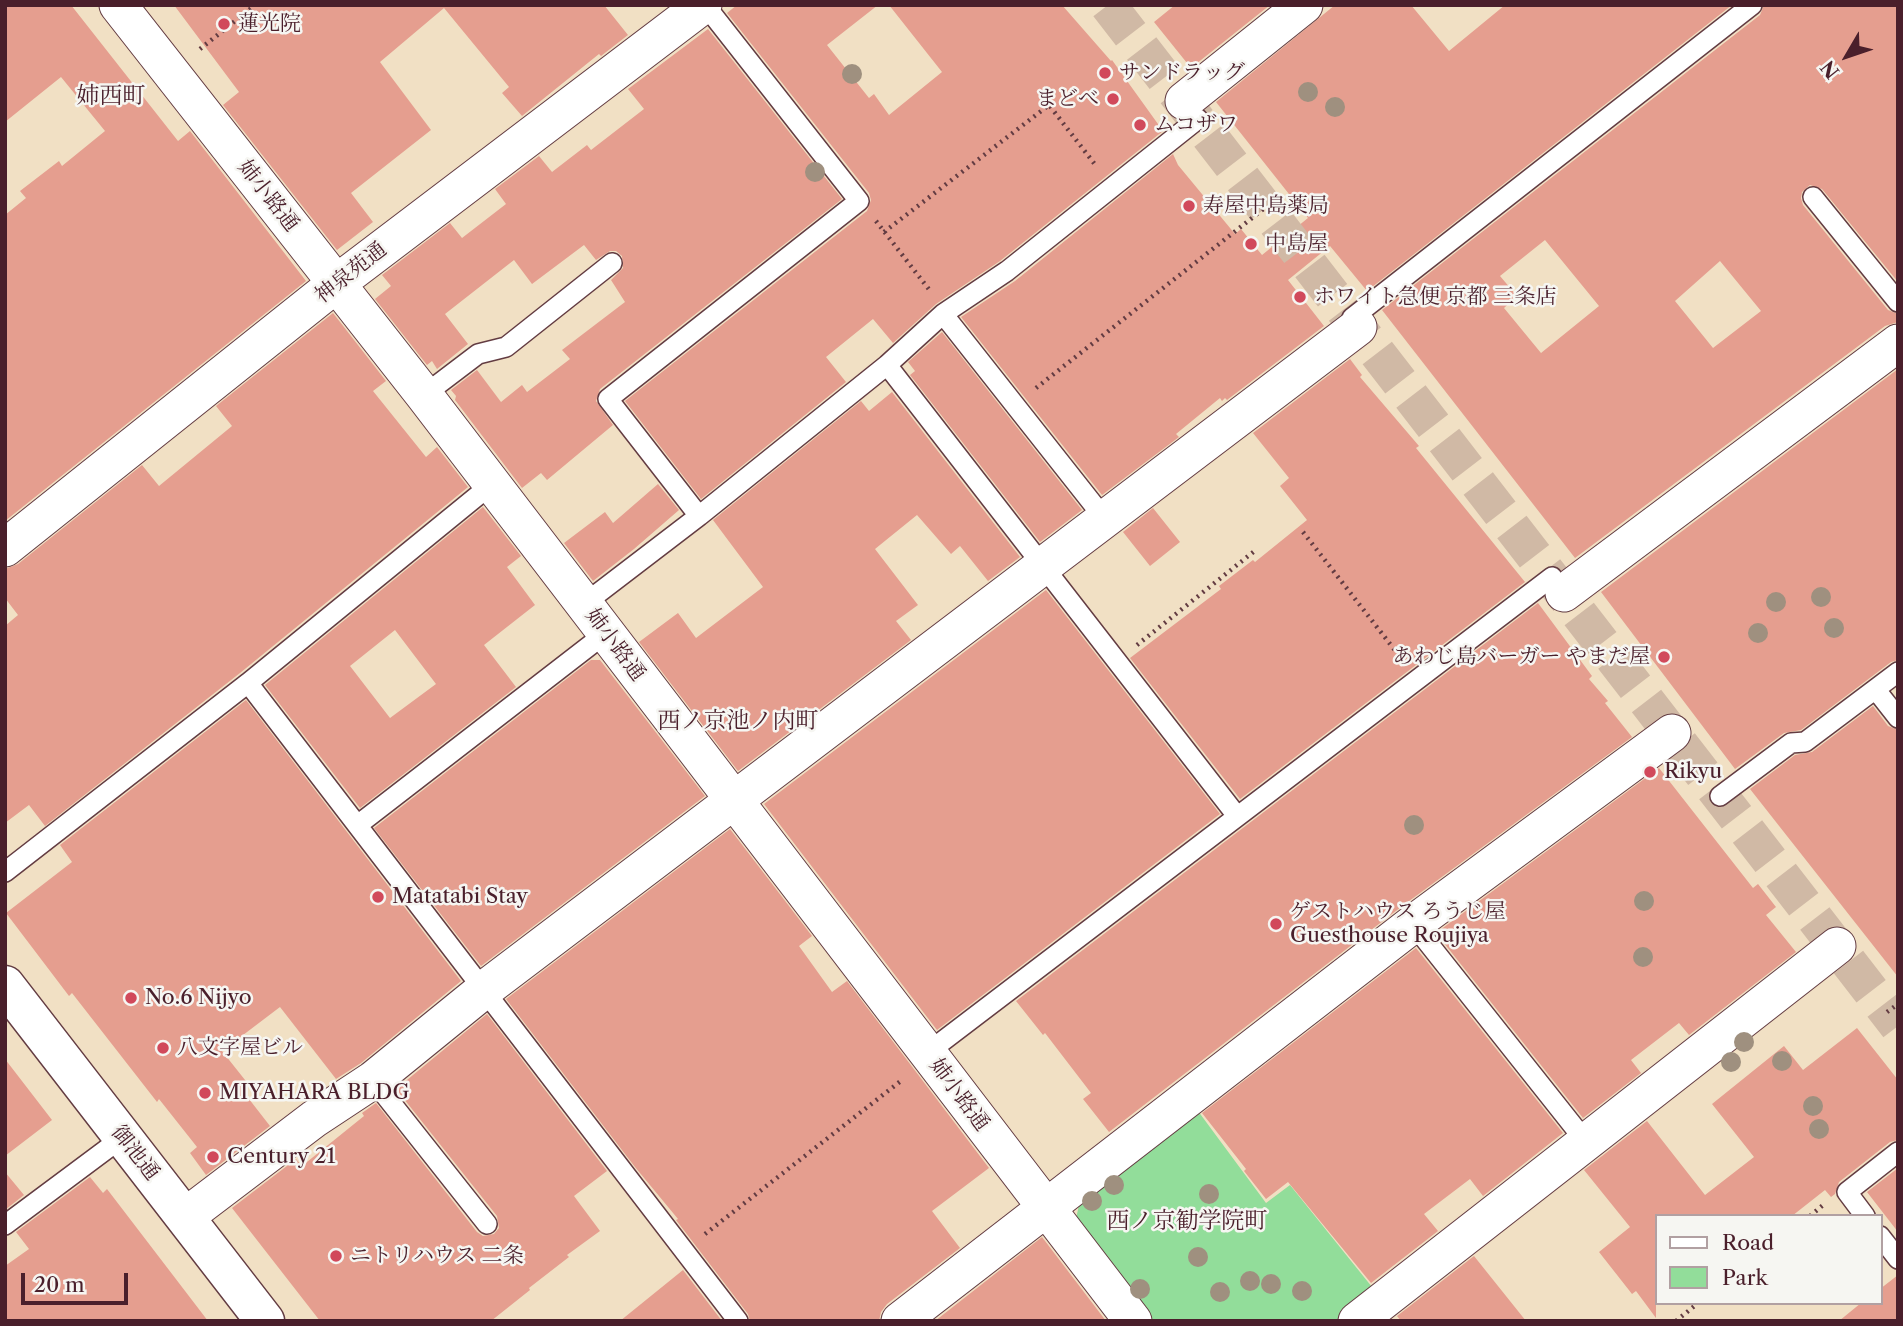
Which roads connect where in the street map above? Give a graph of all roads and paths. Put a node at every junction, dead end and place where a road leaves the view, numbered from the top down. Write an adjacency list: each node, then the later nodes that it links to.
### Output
1 (118, 5): 6 (street, 姉小路通)
2 (255, 5): 6 (path)
3 (704, 5): 10 (lane); 14 (street, 神泉苑通)
4 (1304, 5): 7 (street)
5 (1752, 5): 17 (lane)
6 (172, 72): 14 (street, 姉小路通)
7 (1191, 110): 8 (lane)
8 (1113, 187): 12 (path); 16 (lane)
9 (1814, 197): 15 (lane)
10 (859, 201): 12 (path); 23 (lane)
11 (1266, 207): 21 (path)
12 (884, 232): 16 (path)
13 (612, 263): 20 (lane)
14 (337, 283): 20 (street, 姉小路通); 26 (street, 神泉苑通)
15 (1898, 302)
16 (943, 314): 19 (lane); 21 (lane)
17 (1355, 323): 24 (street)
18 (1898, 343): 29 (street)
19 (887, 365): 23 (lane); 28 (lane)
20 (424, 395): 22 (street, 姉小路通)
21 (1014, 405): 24 (lane)
22 (492, 484): 30 (street, 姉小路通); 35 (lane)
23 (699, 516): 30 (lane)
24 (1104, 518): 28 (street)
25 (1303, 532): 34 (path)
26 (5, 548)
27 (1257, 549): 32 (path)
28 (1042, 565): 32 (lane); 40 (street)
29 (1558, 585): 34 (lane)
30 (583, 604): 31 (street, 姉小路通)
31 (606, 633): 40 (street, 姉小路通); 42 (lane)
32 (1117, 661): 41 (lane)
33 (1898, 672): 36 (lane)
34 (1418, 679): 41 (lane)
35 (248, 683): 42 (lane); 43 (lane)
36 (1876, 690): 37 (lane); 39 (lane)
37 (1898, 718)
38 (1672, 733): 44 (street)
39 (1720, 796)
40 (733, 799): 47 (street); 50 (street, 姉小路通)
41 (1237, 816): 50 (lane)
42 (359, 824): 47 (lane)
43 (5, 872)
44 (1413, 924): 53 (lane); 55 (street)
45 (1837, 946): 53 (street)
46 (5, 985): 52 (street, 御池通)
47 (485, 989): 51 (street); 61 (lane)
48 (1898, 1004): 49 (path)
49 (1887, 1012)
50 (928, 1055): 55 (street, 姉小路通); 61 (path)
51 (373, 1080): 57 (street); 58 (lane)
52 (123, 1137): 57 (street, 御池通); 59 (lane)
53 (1586, 1142): 68 (street)
54 (1898, 1152): 56 (lane)
55 (1045, 1209): 66 (street); 67 (street, 姉小路通)
56 (1864, 1214)
57 (185, 1217): 64 (street, 御池通)
58 (487, 1224)
59 (5, 1225)
60 (1882, 1239): 62 (lane)
61 (685, 1250): 65 (lane)
62 (1898, 1259)
63 (1695, 1305): 69 (path)
64 (265, 1321)
65 (738, 1321)
66 (900, 1321)
67 (1133, 1321)
68 (1357, 1321)
69 (1675, 1321)

